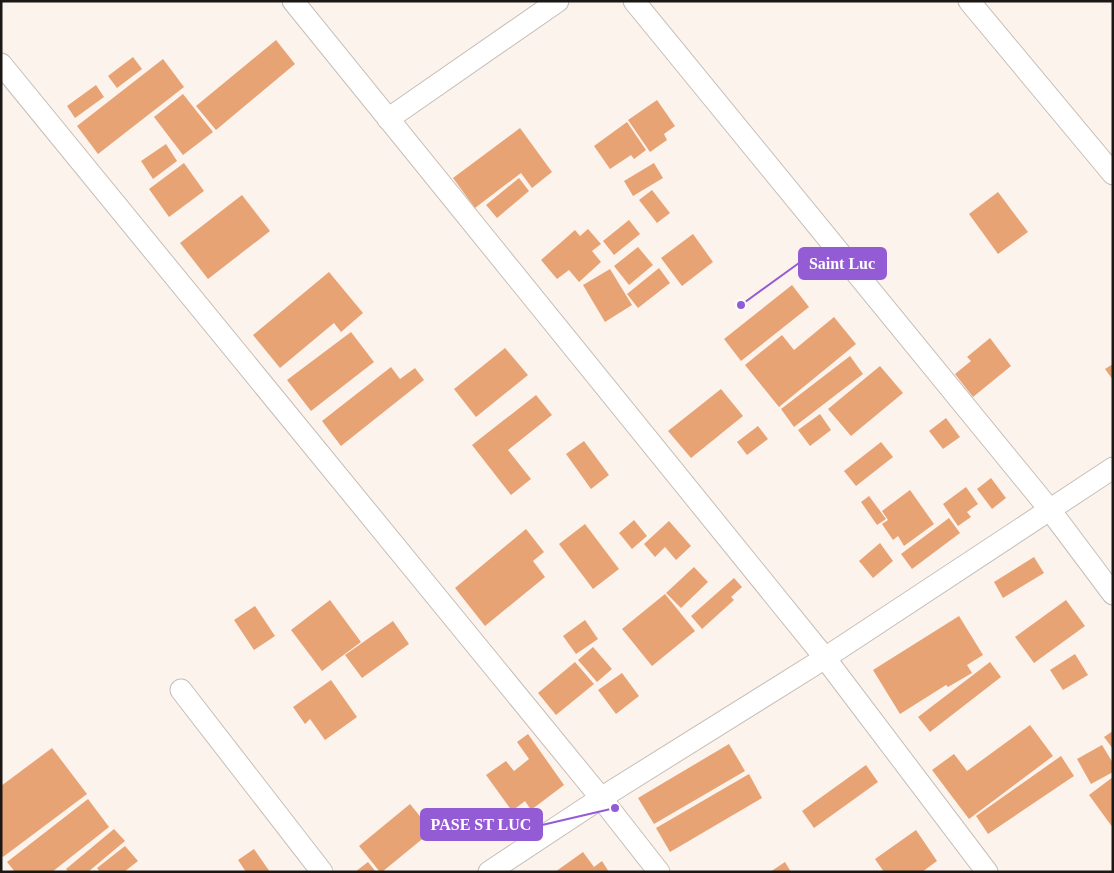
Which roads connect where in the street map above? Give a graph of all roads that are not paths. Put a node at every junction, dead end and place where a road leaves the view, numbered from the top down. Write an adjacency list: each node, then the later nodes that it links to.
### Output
1 (293, 1): 6 (street)
2 (558, 1): 6 (street)
3 (634, 1): 9 (street)
4 (969, 1): 7 (street)
5 (1, 64): 13 (street)
6 (388, 119): 11 (street)
7 (1113, 174)
8 (1113, 468): 9 (street)
9 (1050, 510): 10 (street); 11 (street)
10 (1113, 594)
11 (825, 658): 13 (street); 17 (street)
12 (181, 690): 14 (street)
13 (601, 798): 15 (street); 16 (street)
14 (322, 872)
15 (489, 872)
16 (659, 872)
17 (987, 872)

